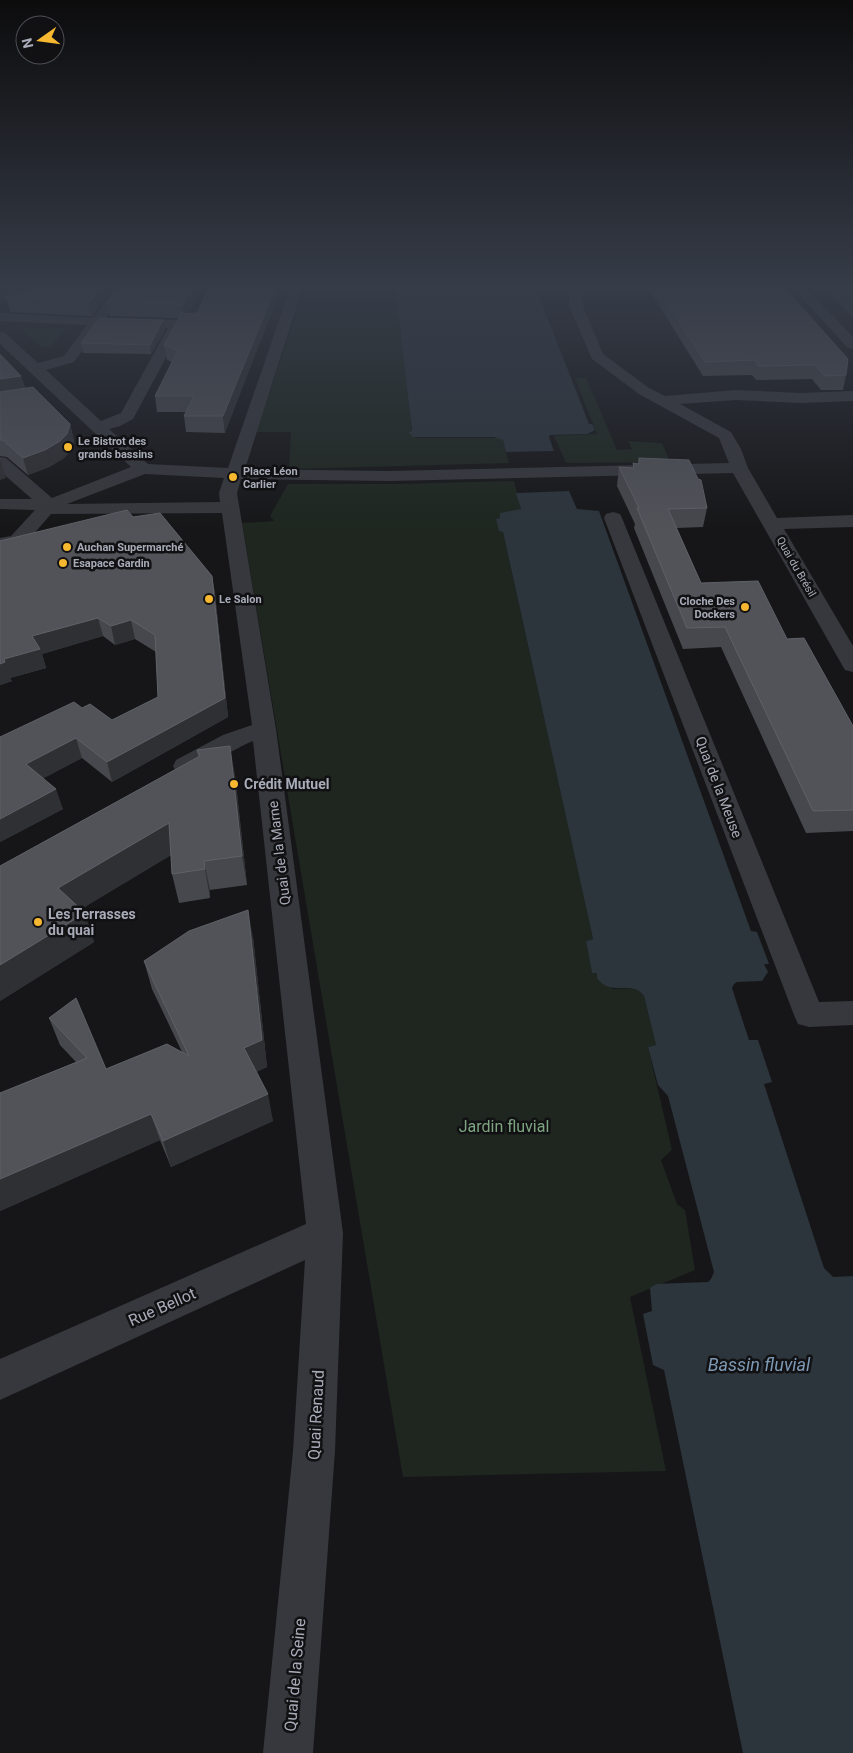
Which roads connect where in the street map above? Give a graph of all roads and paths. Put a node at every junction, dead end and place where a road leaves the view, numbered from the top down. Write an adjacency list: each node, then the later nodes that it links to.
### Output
1 (39, 368): 5 (street)
2 (153, 368): 10 (street)
3 (269, 368): 15 (street, Quai de la Marne)
4 (611, 368): 9 (street, Quai du Brésil)
5 (35, 369): 6 (street)
6 (60, 394): 7 (street); 10 (street)
7 (42, 396)
8 (853, 396): 9 (street)
9 (663, 401): 13 (street, Quai du Brésil)
10 (97, 427): 14 (street)
11 (0, 462): 19 (street)
12 (690, 468): 13 (street); 15 (street); 16 (street)
13 (739, 468): 22 (street, Quai du Brésil)
14 (142, 470): 15 (street); 19 (street)
15 (233, 474): 18 (street, Quai de la Marne)
16 (700, 487)
17 (0, 504): 19 (street)
18 (231, 507): 19 (street); 25 (street, Quai de la Marne)
19 (47, 508): 23 (street)
20 (614, 518): 27 (street, Quai de la Meuse)
21 (853, 521): 22 (street)
22 (771, 524): 24 (street, Quai du Brésil)
23 (0, 544)
24 (853, 665)
25 (264, 729): 26 (street); 28 (street, Quai de la Marne)
26 (164, 778)
27 (853, 1013)
28 (325, 1233): 29 (street, Rue Bellot); 30 (street, Quai Renaud)
29 (0, 1380)
30 (301, 1596): 31 (street, Quai de la Seine)
31 (288, 1753)

